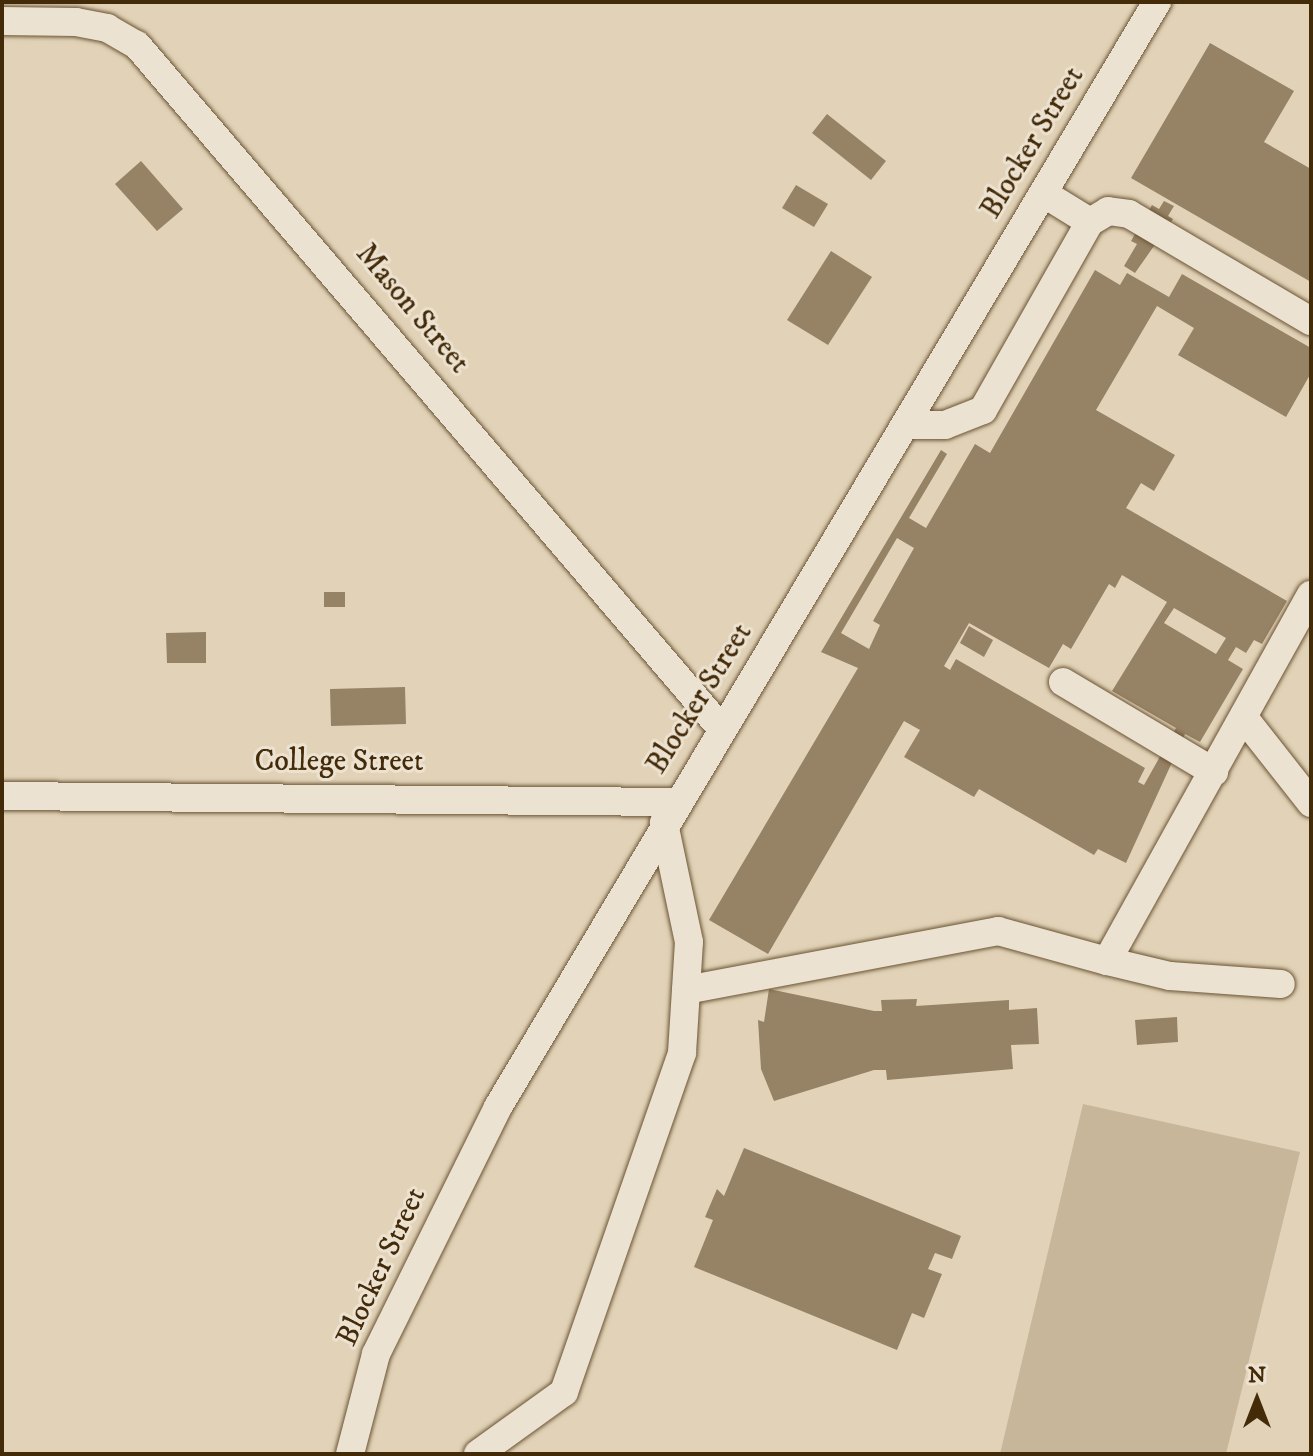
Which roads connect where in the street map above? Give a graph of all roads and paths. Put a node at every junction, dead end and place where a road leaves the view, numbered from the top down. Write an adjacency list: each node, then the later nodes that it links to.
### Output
1 (1157, 2): 3 (street, Blocker Street)
2 (2, 21): 10 (street, Mason Street)
3 (1043, 193): 4 (street); 6 (street, Blocker Street)
4 (1090, 222): 5 (street); 6 (street)
5 (1311, 321)
6 (905, 425): 10 (street, Blocker Street)
7 (1311, 595): 9 (street)
8 (1063, 682): 11 (street)
9 (1245, 719): 11 (street); 13 (street)
10 (721, 728): 14 (street, Blocker Street)
11 (1214, 772): 15 (street)
12 (2, 796): 14 (street, College Street)
13 (1311, 803)
14 (670, 812): 17 (street); 18 (street, Blocker Street)
15 (1107, 961): 16 (street); 17 (street)
16 (1281, 984)
17 (686, 990): 19 (street)
18 (350, 1454)
19 (478, 1454)

